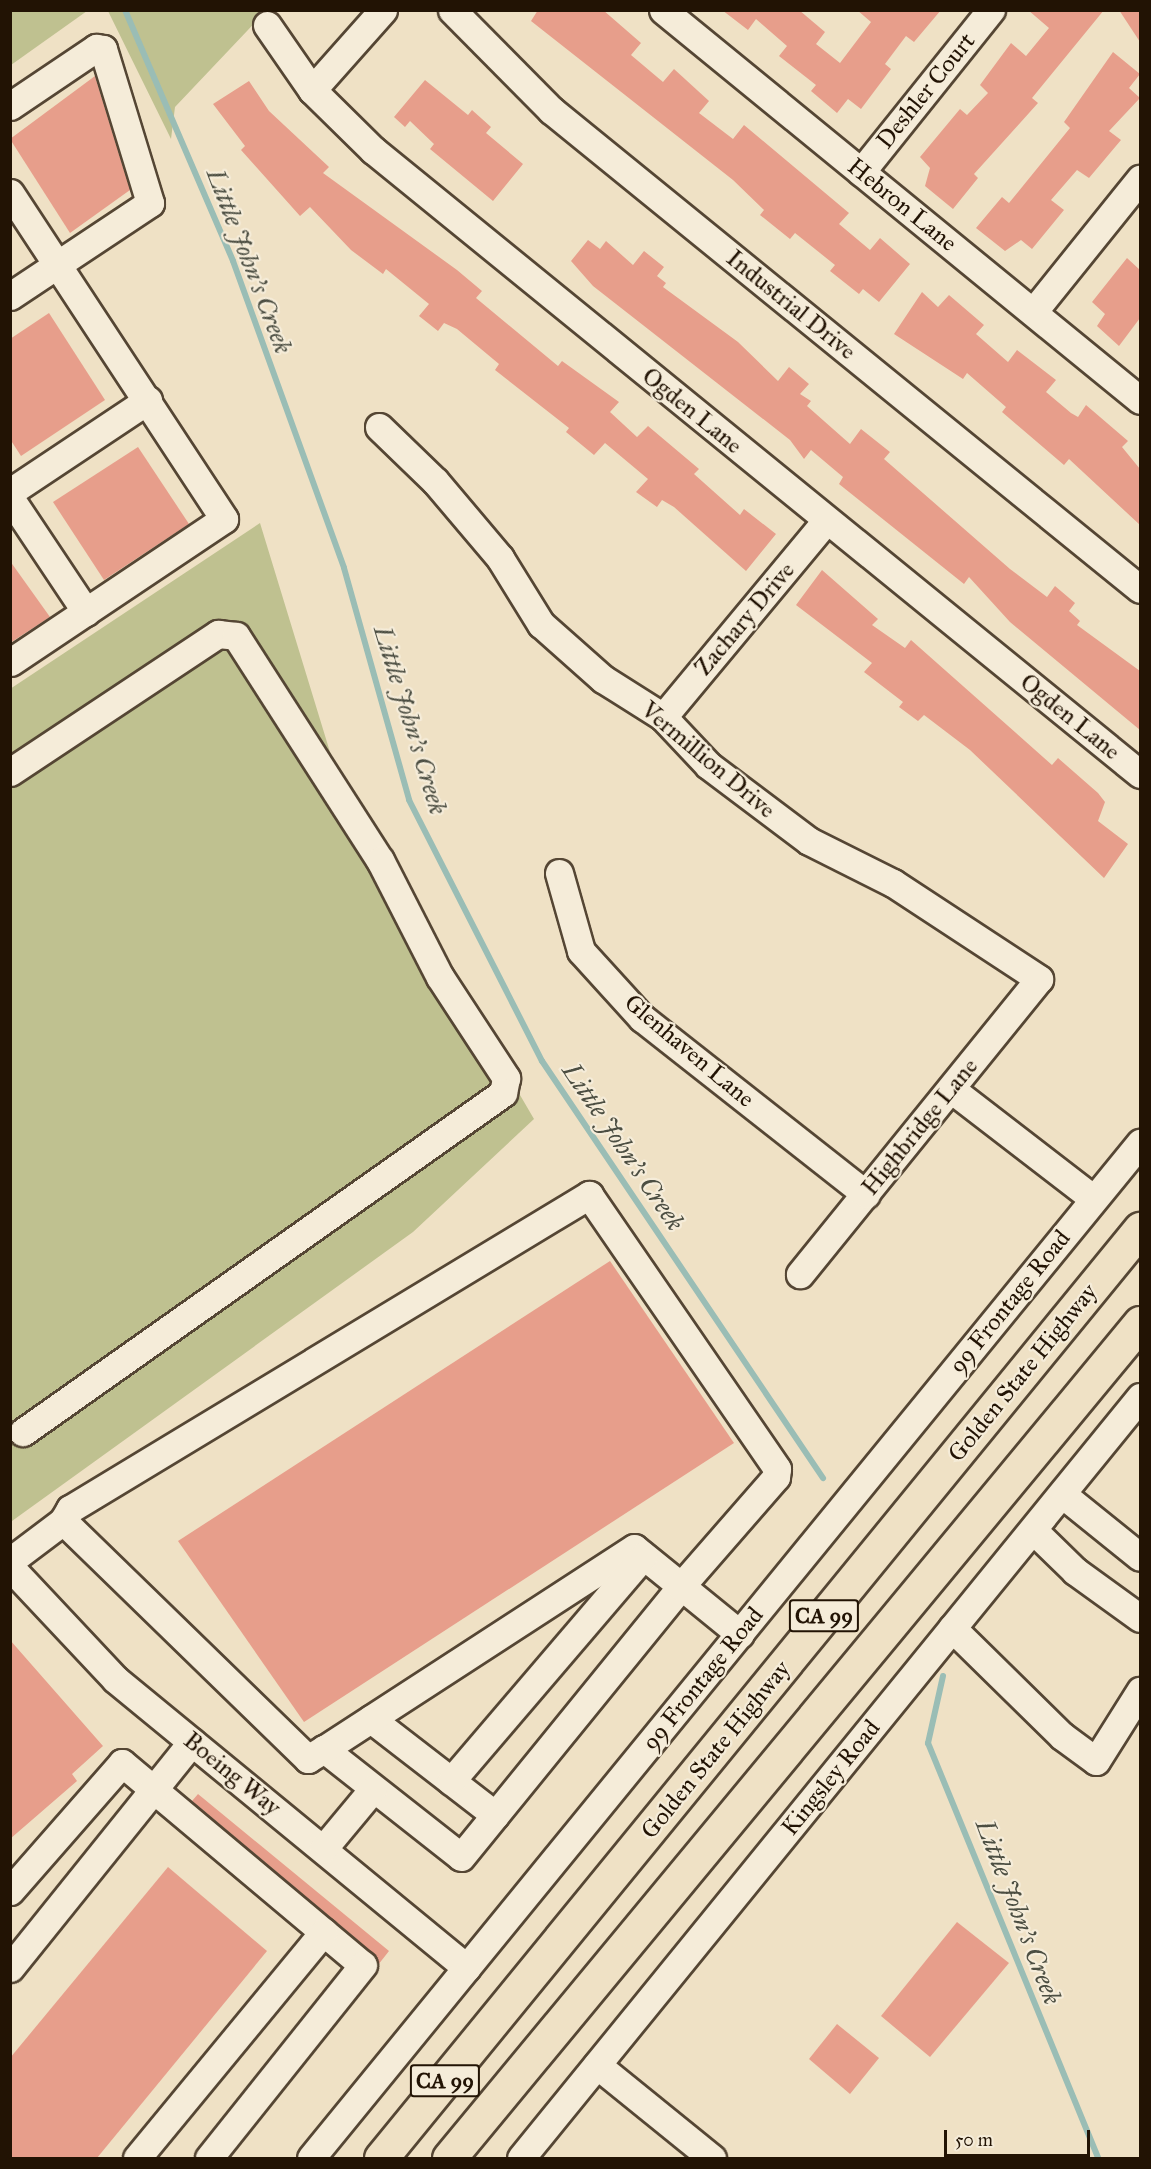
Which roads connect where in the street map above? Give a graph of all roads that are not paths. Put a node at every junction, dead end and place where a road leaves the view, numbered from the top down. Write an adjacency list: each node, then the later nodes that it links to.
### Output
1 (383, 10): 6 (street)
2 (452, 10): 20 (street, Industrial Drive)
3 (663, 10): 8 (street, Hebron Lane)
4 (991, 10): 8 (street, Deshler Court)
5 (267, 25): 6 (street, Ogden Lane)
6 (312, 90): 19 (street, Ogden Lane)
7 (10, 106): 11 (street)
8 (861, 172): 13 (street, Hebron Lane)
9 (1140, 179): 13 (street)
10 (10, 193): 11 (street)
11 (59, 265): 12 (street); 14 (street)
12 (10, 296)
13 (1033, 312): 15 (street, Hebron Lane)
14 (148, 400): 17 (street); 21 (street)
15 (1140, 400)
16 (379, 427): 23 (street, Vermillion Drive)
17 (10, 492)
18 (10, 498): 21 (street)
19 (826, 520): 23 (street, Zachary Drive); 25 (street, Ogden Lane)
20 (1140, 589)
21 (86, 612): 22 (street)
22 (10, 662)
23 (663, 717): 27 (street, Vermillion Drive)
24 (10, 772): 36 (street)
25 (1140, 774)
26 (559, 873): 30 (street, Glenhaven Lane)
27 (1040, 980): 28 (street, Highbridge Lane)
28 (951, 1089): 30 (street, Highbridge Lane); 31 (street)
29 (1140, 1143): 31 (street, 99 Frontage Road)
30 (867, 1194): 33 (street, Highbridge Lane)
31 (1094, 1199): 47 (street, 99 Frontage Road)
32 (1140, 1229): 65 (highway, Golden State Highway / CA 99)
33 (800, 1274)
34 (1140, 1323): 66 (highway, CA 99)
35 (1140, 1397): 37 (street, Kingsley Road)
36 (15, 1428)
37 (1062, 1494): 39 (street, Kingsley Road); 41 (street)
38 (63, 1521): 42 (street); 44 (street); 51 (street)
39 (1033, 1530): 45 (street); 46 (street, Kingsley Road)
40 (643, 1556): 44 (street); 49 (street); 52 (street)
41 (1140, 1557)
42 (10, 1561)
43 (10, 1567): 50 (street, Boeing Way)
44 (681, 1586): 47 (street); 55 (street)
45 (1140, 1618)
46 (952, 1628): 48 (street); 61 (street, Kingsley Road)
47 (740, 1634): 60 (street, 99 Frontage Road)
48 (1140, 1691)
49 (371, 1719): 51 (street); 52 (street)
50 (192, 1742): 53 (street); 56 (street, Boeing Way)
51 (324, 1749): 54 (street)
52 (451, 1781): 55 (street)
53 (153, 1789): 57 (street); 58 (street); 59 (street)
54 (373, 1789): 55 (street); 56 (street)
55 (495, 1815)
56 (323, 1849): 60 (street, Boeing Way)
57 (10, 1891)
58 (323, 1932): 62 (street); 63 (street)
59 (10, 1968)
60 (467, 1968): 64 (street, 99 Frontage Road)
61 (597, 2065): 67 (street, Kingsley Road); 68 (street)
62 (137, 2158)
63 (209, 2158)
64 (311, 2158)
65 (381, 2158)
66 (449, 2158)
67 (521, 2158)
68 (712, 2158)

